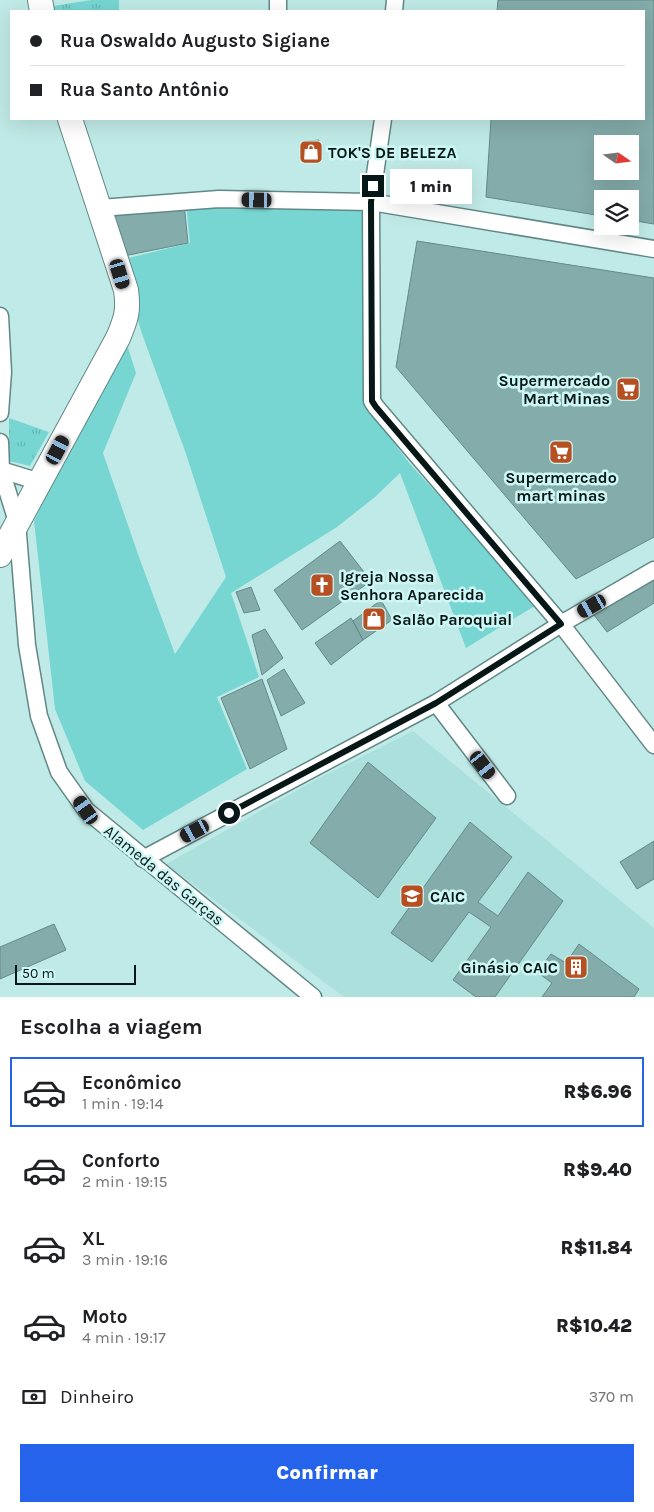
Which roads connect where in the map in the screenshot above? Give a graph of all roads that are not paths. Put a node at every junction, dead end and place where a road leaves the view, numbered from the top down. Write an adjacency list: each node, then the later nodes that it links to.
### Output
1 (70, 120): 4 (street)
2 (384, 120): 3 (street)
3 (371, 202): 4 (street); 5 (street); 14 (street)
4 (100, 208): 10 (street)
5 (654, 248)
6 (0, 316): 7 (street)
7 (0, 412)
8 (0, 442): 9 (street, Alameda das Garças)
9 (2, 470): 10 (street); 11 (street, Alameda das Garças)
10 (40, 482): 11 (street)
11 (17, 522): 12 (street); 18 (street, Alameda das Garças)
12 (0, 555)
13 (654, 570): 14 (street)
14 (561, 624): 15 (street); 16 (street)
15 (436, 703): 17 (street); 18 (street)
16 (654, 745)
17 (507, 796)
18 (143, 859): 19 (street, Alameda das Garças)
19 (313, 997)

